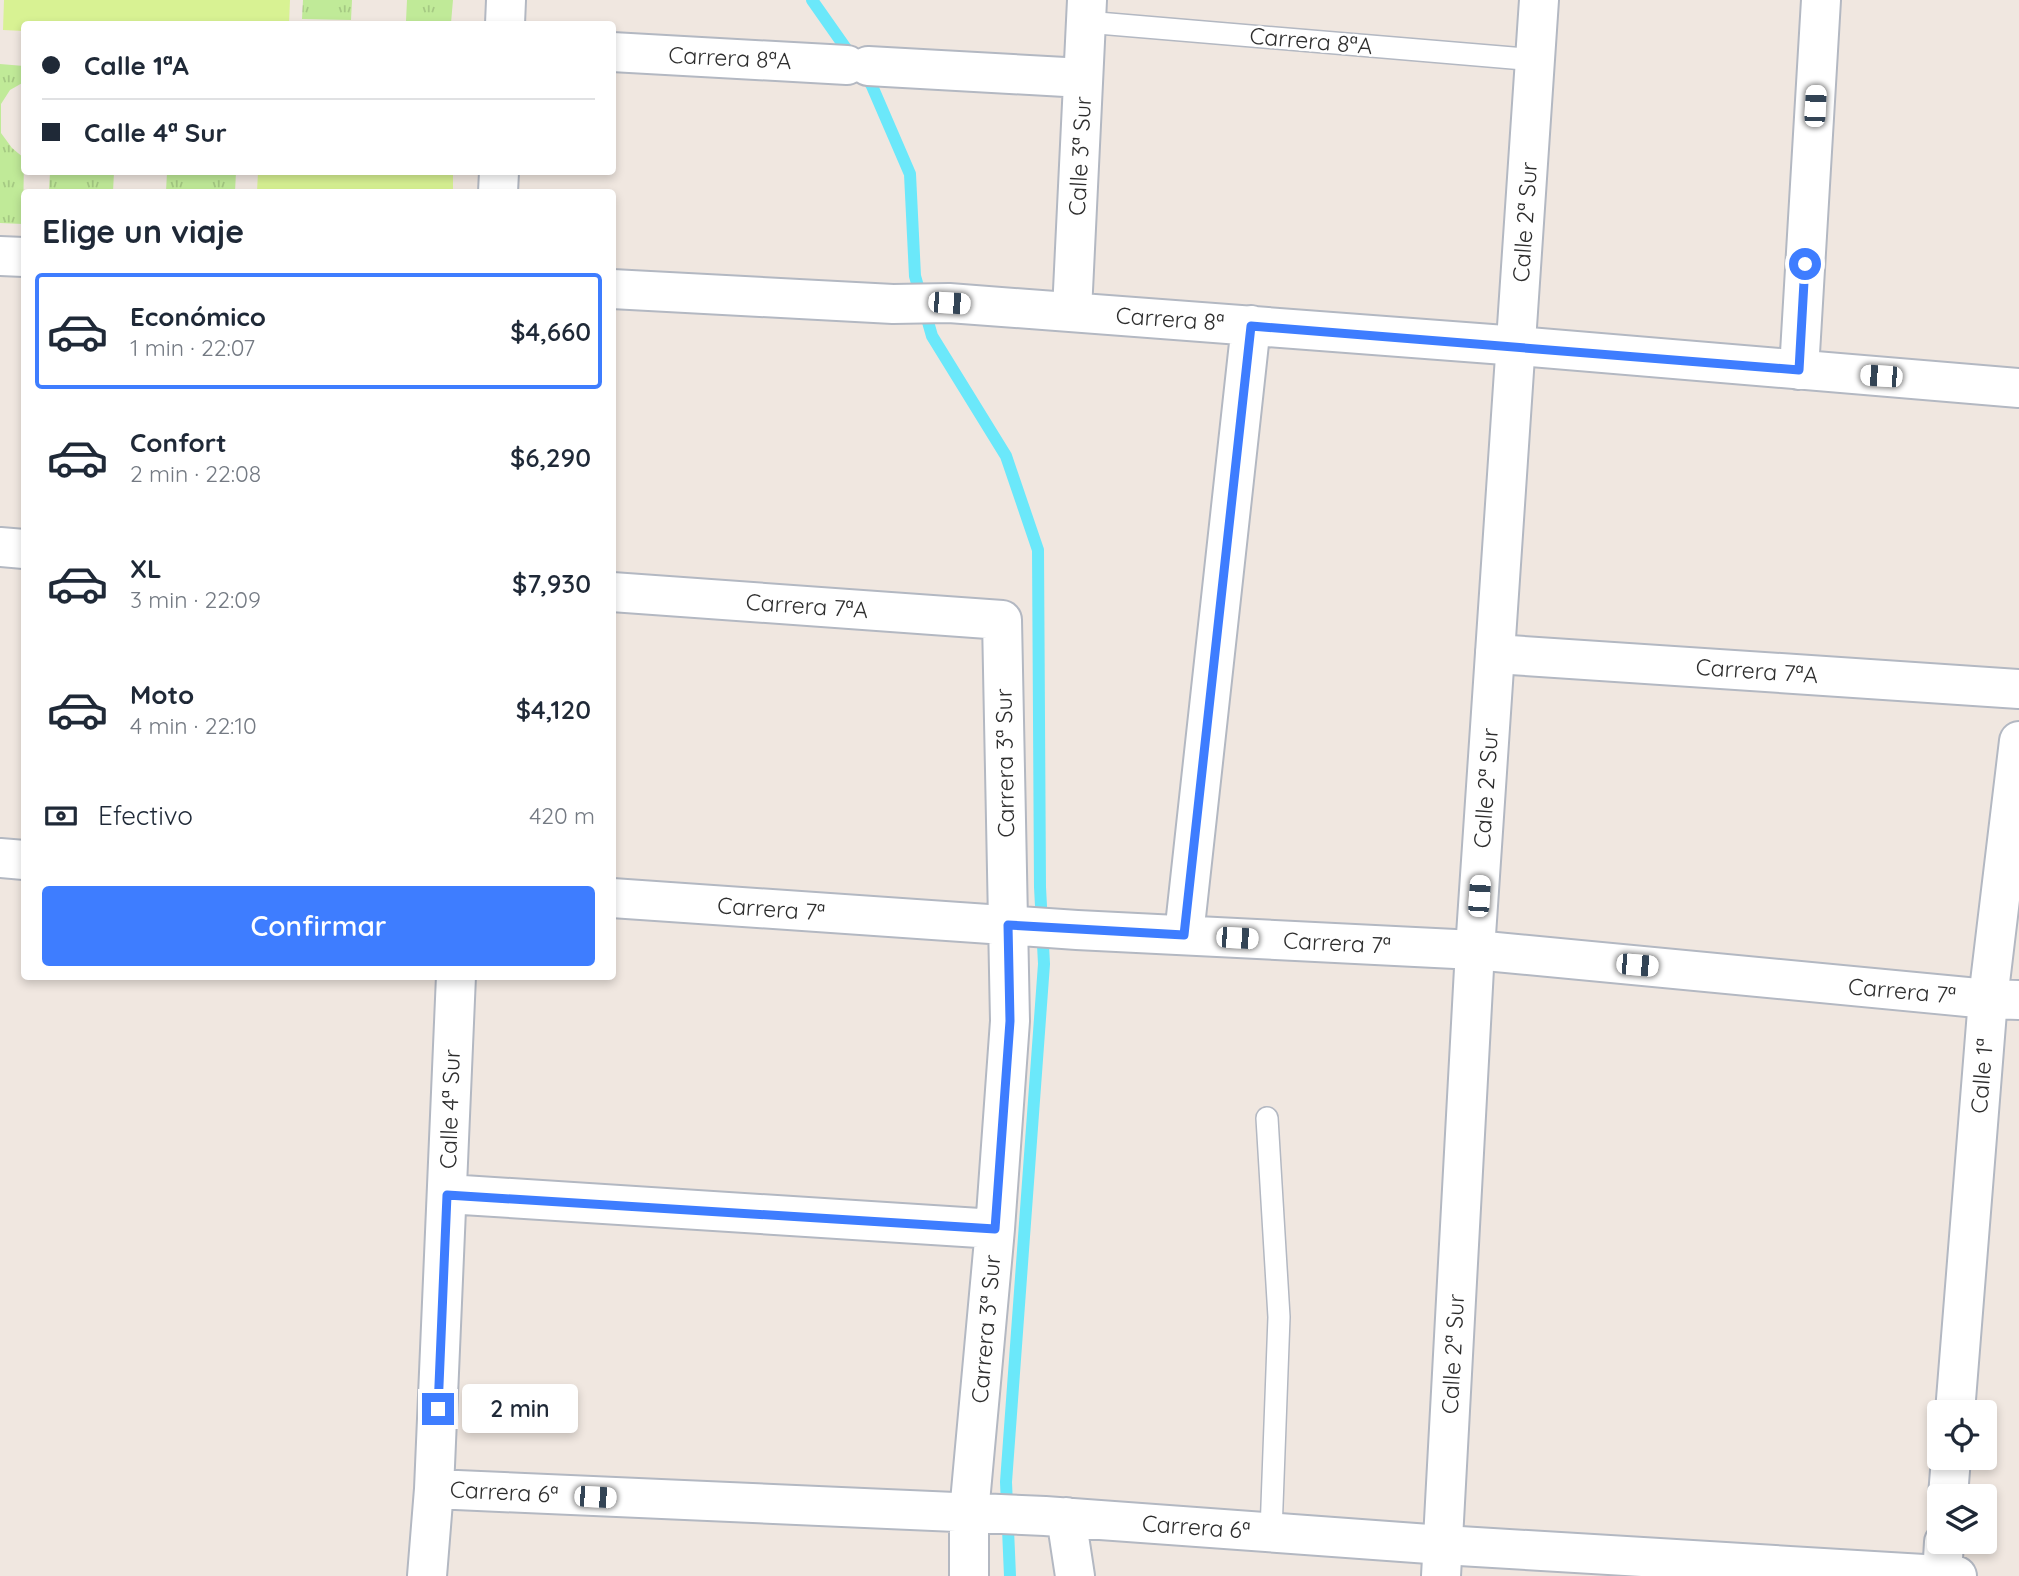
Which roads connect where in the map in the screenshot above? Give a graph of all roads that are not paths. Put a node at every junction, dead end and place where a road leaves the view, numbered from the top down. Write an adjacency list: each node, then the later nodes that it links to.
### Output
1 (506, 0): 5 (street)
2 (1539, 0): 7 (street, Calle 2ª Sur)
3 (1821, 0): 15 (street)
4 (1086, 11): 7 (lane, Carrera 8ªA); 8 (street, Calle 3ª Sur)
5 (505, 21)
6 (616, 52): 8 (street, Carrera 8ªA)
7 (1536, 61): 14 (street, Calle 2ª Sur)
8 (1083, 78): 12 (street, Calle 3ª Sur)
9 (0, 256): 10 (street)
10 (21, 257)
11 (616, 289): 12 (street, Carrera 8ª)
12 (1072, 312): 13 (street, Carrera 8ª)
13 (1251, 326): 14 (street, Carrera 8ª); 28 (street)
14 (1517, 346): 15 (street, Carrera 8ª); 21 (street, Calle 2ª Sur)
15 (1799, 370): 16 (street, Carrera 8ª)
16 (2019, 388)
17 (0, 547): 18 (street)
18 (21, 549)
19 (616, 592): 20 (street, Carrera 7ªA)
20 (1002, 620): 27 (street, Carrera 3ª Sur)
21 (1496, 654): 22 (street, Carrera 7ªA); 29 (street, Calle 2ª Sur)
22 (2019, 689)
23 (2019, 741): 31 (street, Calle 1ª)
24 (0, 858): 25 (street)
25 (21, 860)
26 (616, 898): 27 (street, Carrera 7ª)
27 (1014, 925): 28 (street, Carrera 7ª); 34 (street, Carrera 3ª Sur)
28 (1184, 935): 29 (street, Carrera 7ª)
29 (1475, 950): 31 (street, Carrera 7ª); 41 (street, Calle 2ª Sur)
30 (456, 980): 33 (street, Calle 4ª Sur)
31 (2003, 999): 35 (street, Calle 1ª)
32 (1267, 1118): 39 (lane)
33 (447, 1195): 34 (street); 36 (street, Calle 4ª Sur)
34 (995, 1229): 37 (street, Carrera 3ª Sur)
35 (1956, 1400)
36 (434, 1489): 37 (street, Carrera 6ª); 42 (street, Calle 4ª Sur)
37 (979, 1514): 38 (street, Carrera 6ª); 43 (street, Carrera 3ª Sur)
38 (1056, 1516): 39 (street, Carrera 6ª); 44 (street)
39 (1271, 1532): 41 (street, Carrera 6ª)
40 (1943, 1554): 45 (street)
41 (1442, 1560): 45 (street, Carrera 6ª)
42 (427, 1576)
43 (969, 1576)
44 (1075, 1576)
45 (1942, 1576): 46 (street, Carrera 6ª)
46 (1957, 1576)

